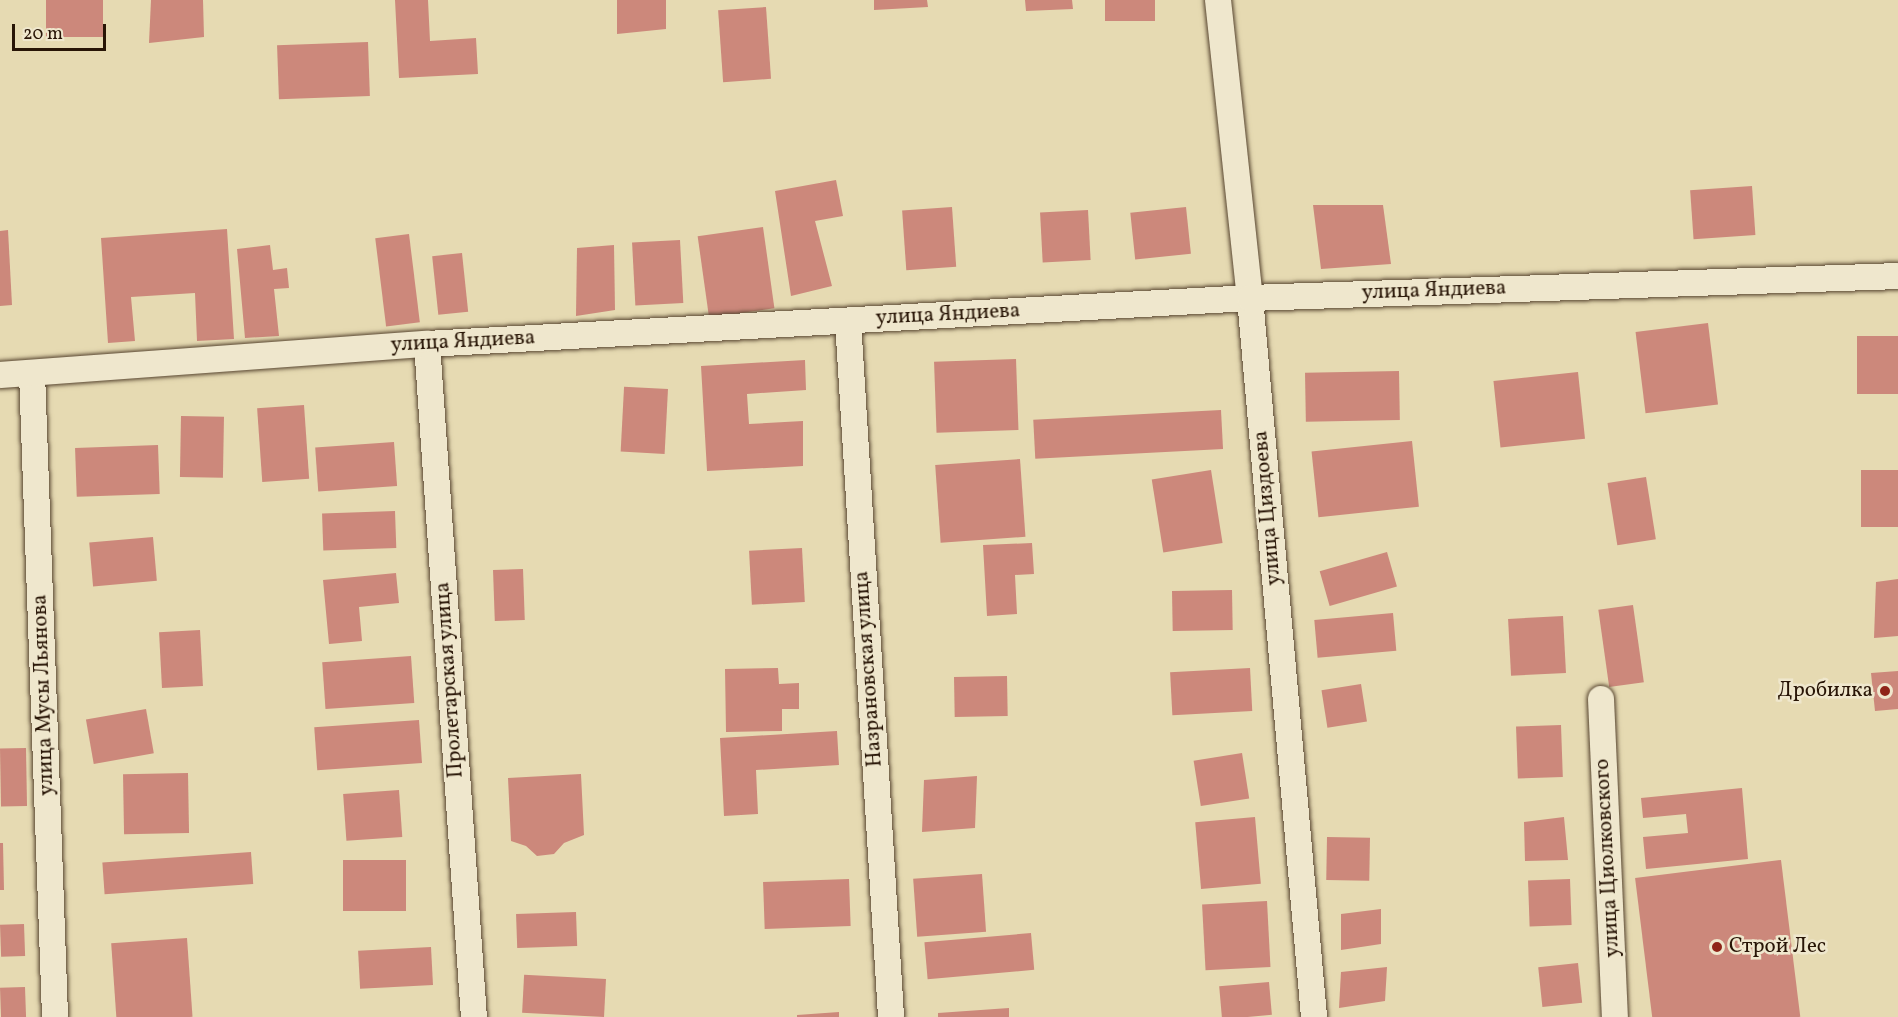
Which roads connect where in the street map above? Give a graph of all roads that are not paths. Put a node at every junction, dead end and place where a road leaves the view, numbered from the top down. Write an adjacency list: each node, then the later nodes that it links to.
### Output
1 (1218, 0): 3 (street, улица Циздоева)
2 (1898, 276): 3 (street, улица Яндиева)
3 (1250, 298): 4 (street, улица Яндиева); 12 (street, улица Циздоева)
4 (848, 321): 5 (street, улица Яндиева); 11 (street, Назрановская улица)
5 (427, 344): 6 (street, улица Яндиева); 10 (street, Пролетарская улица)
6 (32, 373): 7 (street, улица Яндиева); 9 (street, улица Мусы Льянова)
7 (0, 375)
8 (1601, 699): 13 (street, улица Циолковского)
9 (55, 1017)
10 (474, 1017)
11 (891, 1017)
12 (1314, 1017)
13 (1615, 1017)

